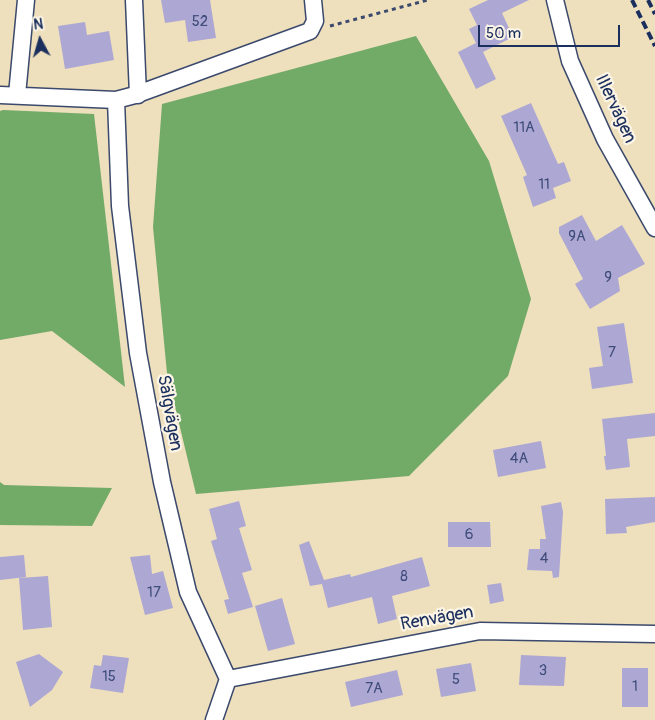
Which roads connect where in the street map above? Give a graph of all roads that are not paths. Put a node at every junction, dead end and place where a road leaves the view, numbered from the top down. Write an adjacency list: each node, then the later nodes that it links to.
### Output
1 (26, 0): 7 (street)
2 (134, 0): 6 (street)
3 (313, 0): 6 (street)
4 (555, 0): 9 (street, Illervägen)
5 (0, 95): 7 (street)
6 (138, 95): 8 (street)
7 (17, 96): 8 (street)
8 (116, 100): 11 (street, Sälgvägen)
9 (655, 228)
10 (655, 634): 11 (street, Renvägen)
11 (228, 679): 12 (street)
12 (214, 720)

